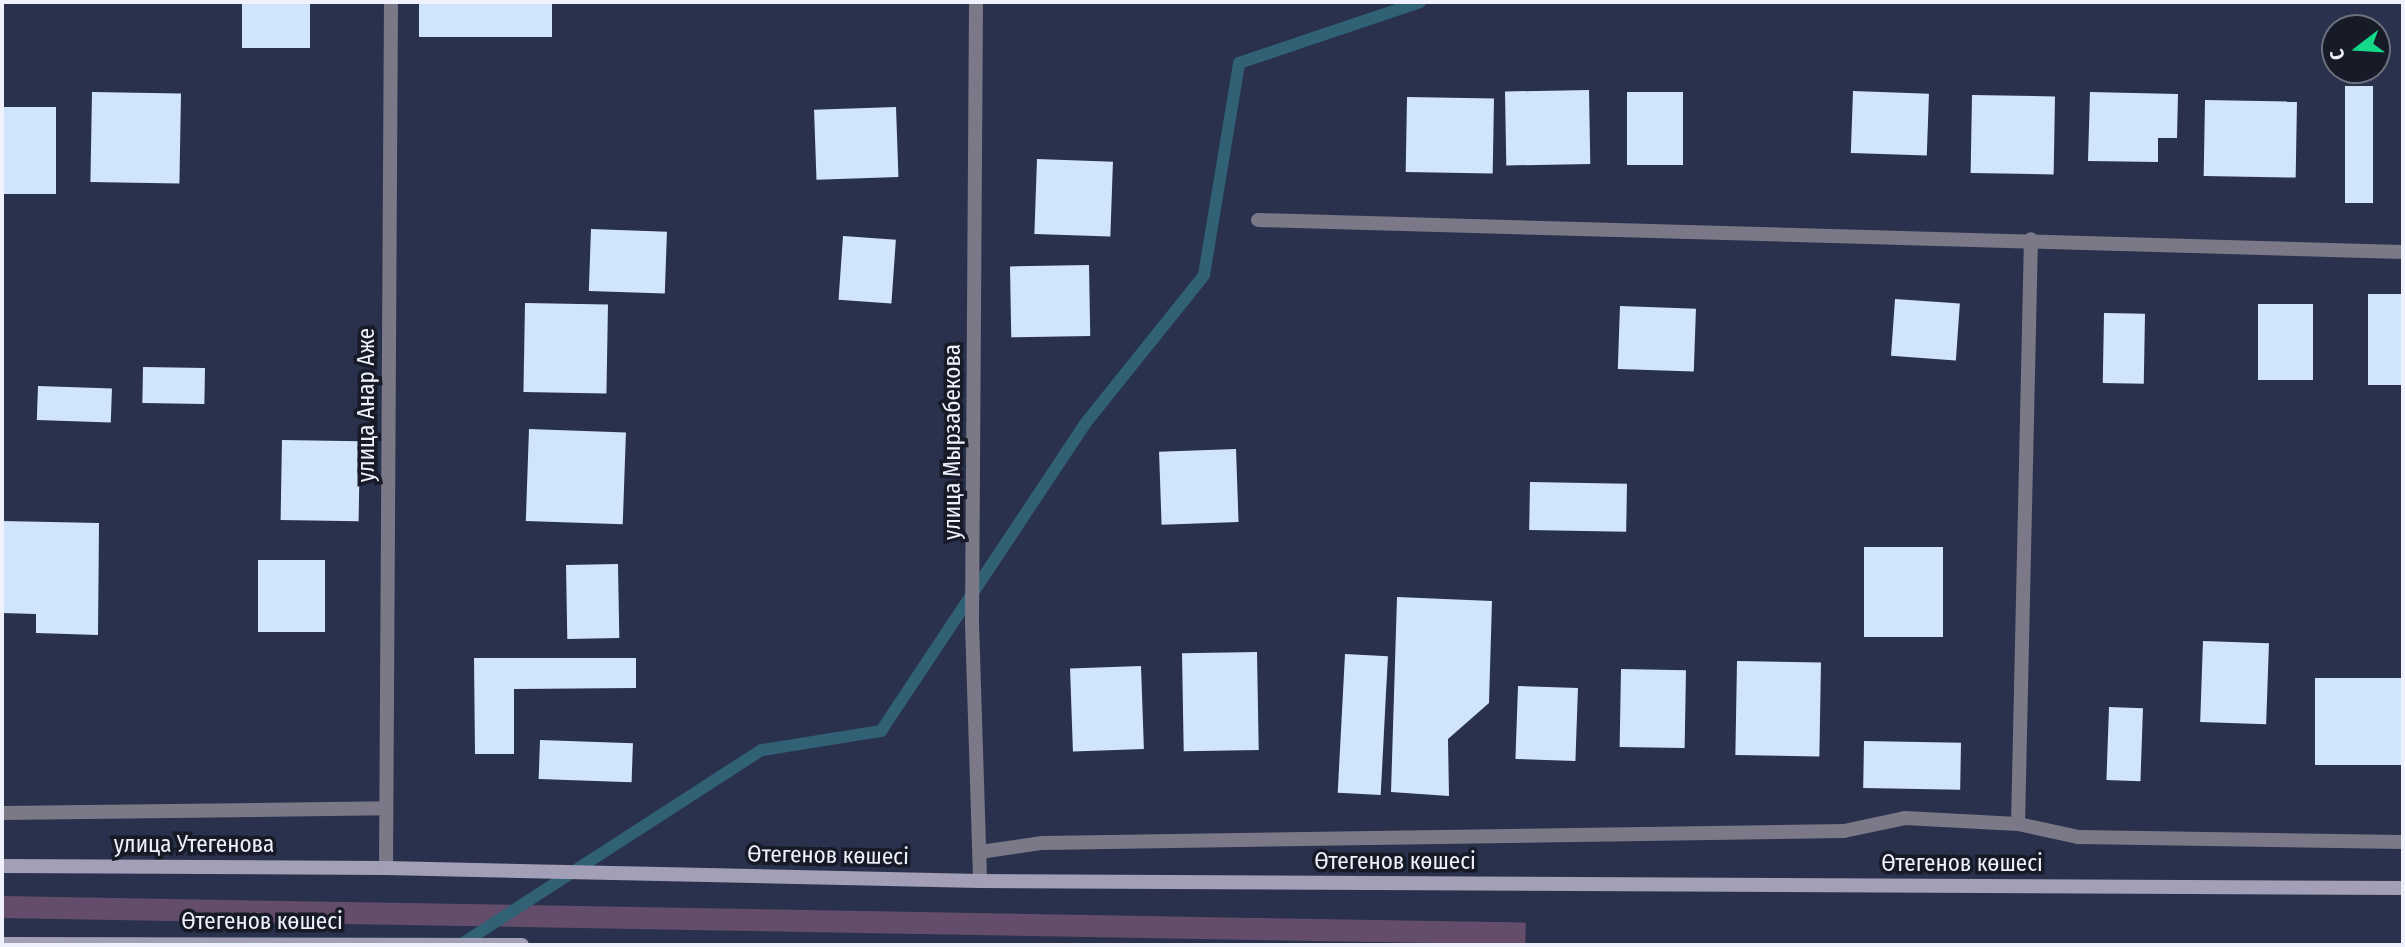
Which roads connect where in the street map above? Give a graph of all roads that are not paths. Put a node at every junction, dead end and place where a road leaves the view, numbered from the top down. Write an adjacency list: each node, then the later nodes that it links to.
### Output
1 (391, 2): 6 (street, улица Анар Аже)
2 (976, 2): 10 (street, улица Мырзабекова)
3 (1258, 220): 4 (street)
4 (2031, 239): 5 (street); 8 (street)
5 (2403, 252)
6 (386, 808): 7 (street); 12 (street, улица Анар Аже)
7 (2, 813)
8 (2018, 824): 9 (street); 10 (street)
9 (2403, 842)
10 (980, 852): 13 (street, улица Мырзабекова)
11 (2, 866): 12 (main road, улица Утегенова)
12 (386, 868): 13 (main road, Өтегенов көшесі)
13 (980, 881): 14 (main road, Өтегенов көшесі)
14 (2403, 888)
15 (2, 944): 16 (main road, Өтегенов көшесі)
16 (382, 944): 17 (main road, Өтегенов көшесі)
17 (522, 945)

